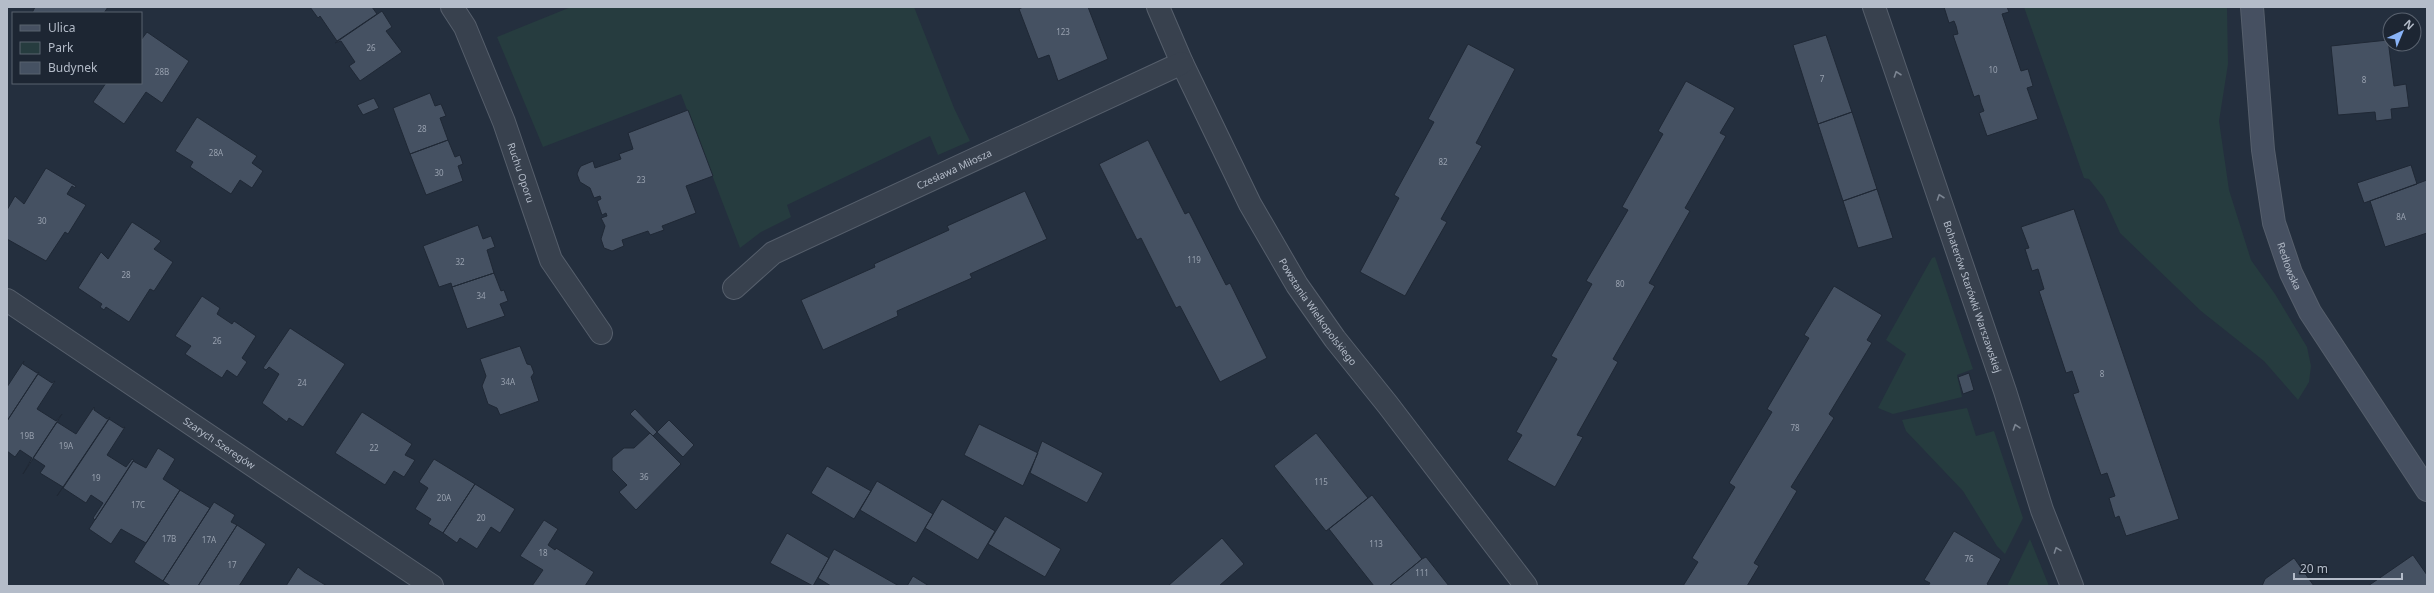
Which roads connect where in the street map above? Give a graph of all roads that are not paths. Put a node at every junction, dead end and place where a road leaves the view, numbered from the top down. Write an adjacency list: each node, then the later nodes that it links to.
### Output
1 (452, 7): 8 (street, Ruchu Oporu)
2 (1158, 7): 5 (street, Powstania Wielkopolskiego)
3 (1874, 7): 12 (street, Bohaterów Starówki Warszawskiej, one-way to 3)
4 (2252, 7): 9 (street, Redłowska)
5 (1182, 63): 6 (street, Czesława Miłosza); 11 (street, Powstania Wielkopolskiego)
6 (734, 288)
7 (7, 300): 10 (street, Szarych Szeregów)
8 (601, 332)
9 (2427, 490)
10 (432, 586)
11 (1526, 586)
12 (2072, 586)

